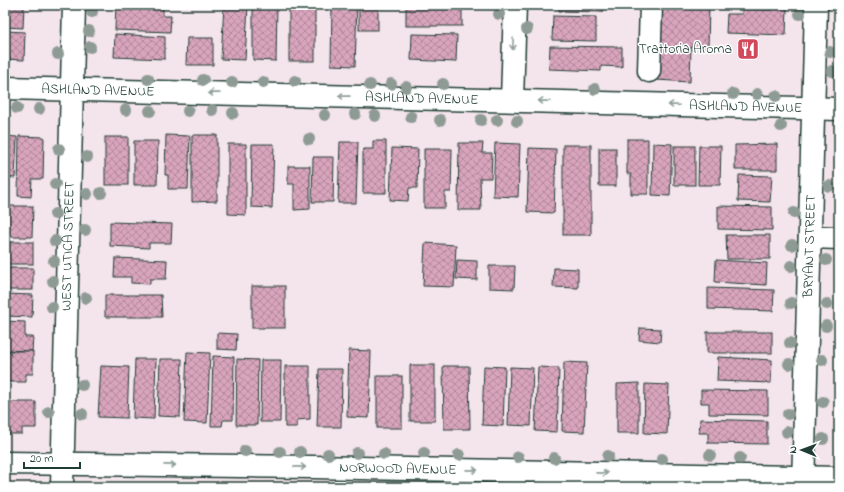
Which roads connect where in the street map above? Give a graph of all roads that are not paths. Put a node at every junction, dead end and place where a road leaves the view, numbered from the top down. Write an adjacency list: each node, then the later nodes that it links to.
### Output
1 (74, 5): 7 (street, WEST UTICA STREET)
2 (514, 5): 8 (street, one-way to 8)
3 (651, 5): 5 (street)
4 (816, 5): 9 (street, BRYANT STREET)
5 (649, 71)
6 (5, 88): 7 (street, ASHLAND AVENUE)
7 (72, 90): 8 (street, ASHLAND AVENUE, one-way to 7); 14 (street, WEST UTICA STREET)
8 (512, 100): 9 (street, ASHLAND AVENUE, one-way to 8)
9 (813, 108): 10 (street, ASHLAND AVENUE); 11 (street, BRYANT STREET)
10 (839, 109)
11 (810, 237): 12 (street); 16 (street, BRYANT STREET)
12 (839, 238)
13 (5, 463): 14 (street, NORWOOD AVENUE)
14 (63, 464): 16 (street, NORWOOD AVENUE, one-way to 16); 17 (street, WEST UTICA STREET)
15 (839, 478): 16 (street, NORWOOD AVENUE)
16 (804, 482)
17 (62, 487)

